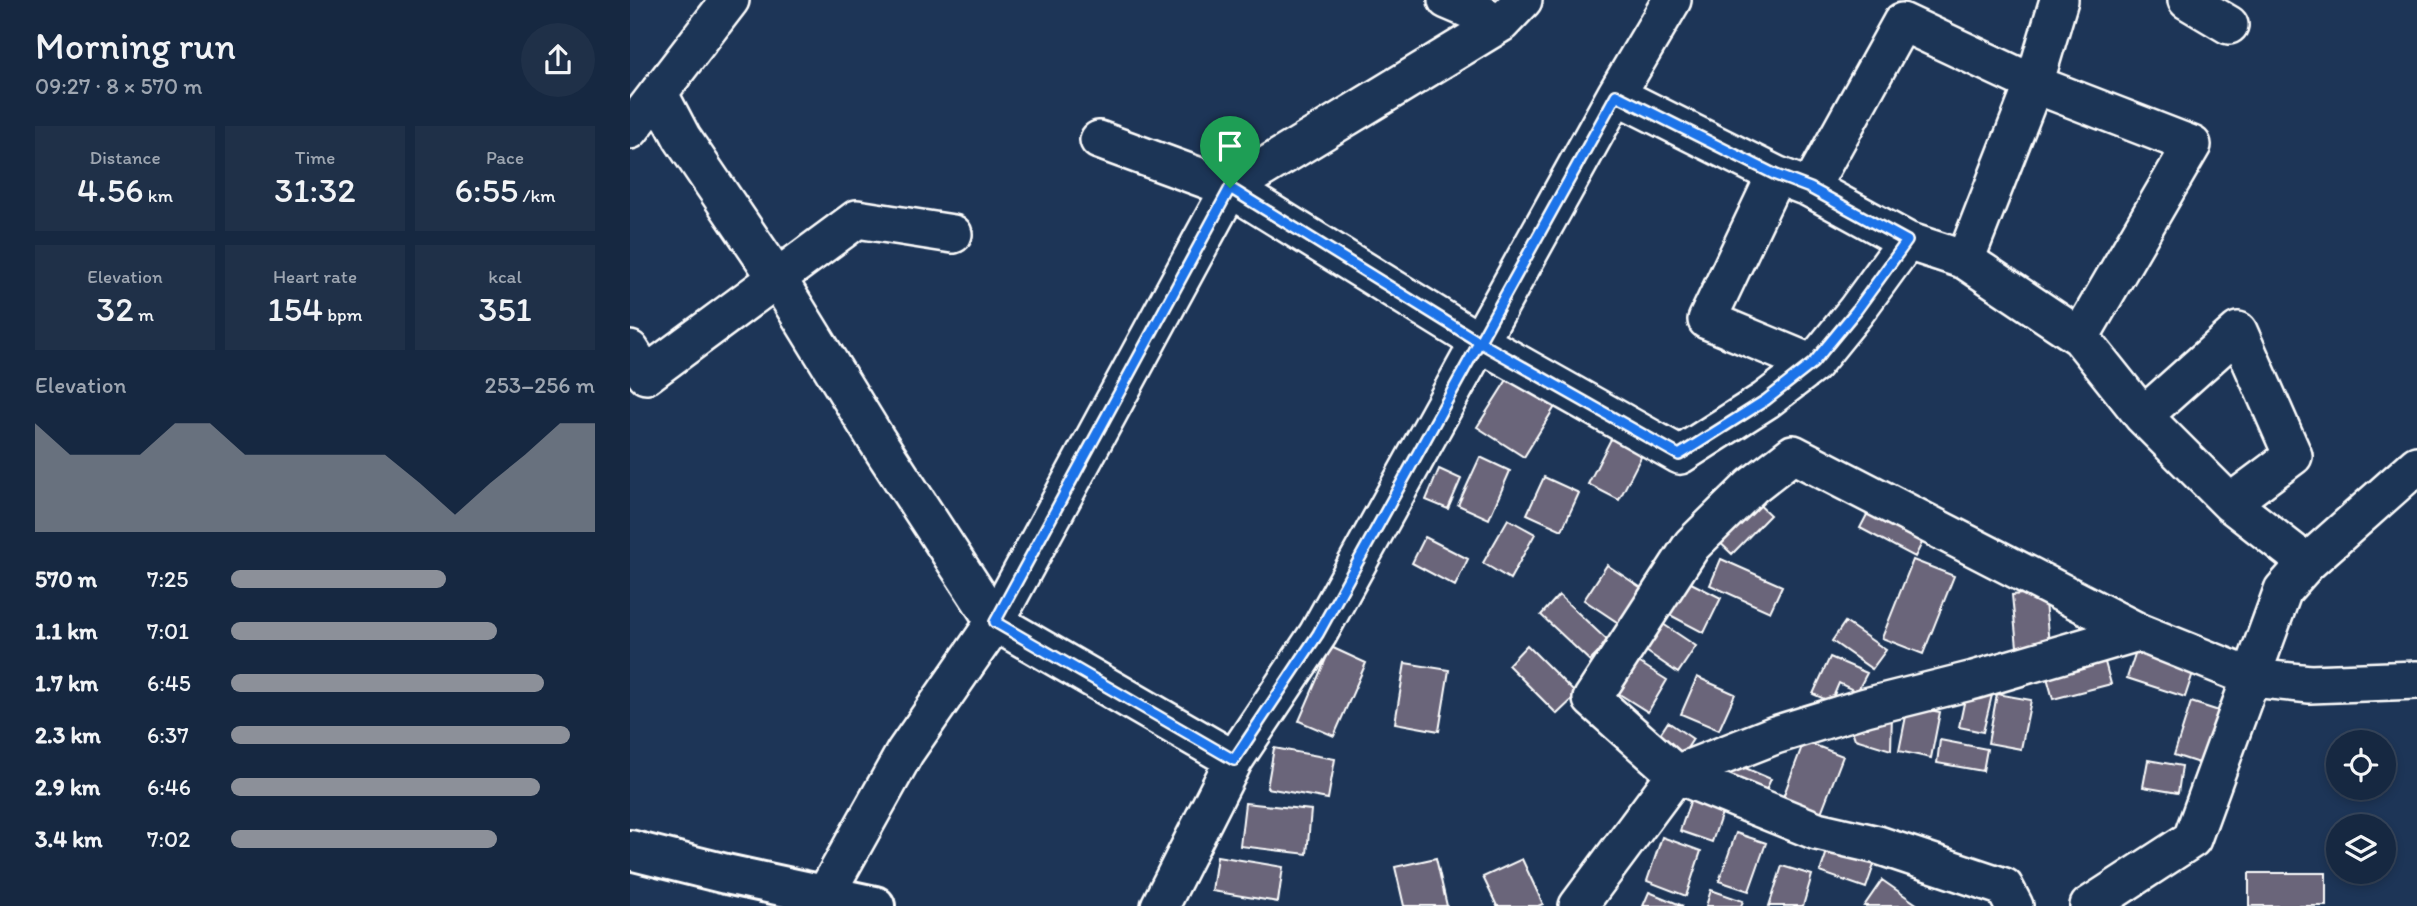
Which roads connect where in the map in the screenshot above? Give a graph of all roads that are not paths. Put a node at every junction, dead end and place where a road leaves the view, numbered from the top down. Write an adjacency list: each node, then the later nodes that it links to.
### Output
1 (730, 0): 9 (street)
2 (1447, 0): 6 (street)
3 (1672, 0): 10 (street)
4 (2059, 0): 8 (street)
5 (2188, 0): 7 (street)
6 (1512, 11): 14 (street)
7 (2229, 25)
8 (2034, 84): 13 (street); 17 (street); 19 (street)
9 (659, 94): 11 (street); 18 (street)
10 (1616, 95): 13 (street); 20 (street)
11 (630, 130)
12 (1099, 140): 14 (street)
13 (1793, 181): 16 (street); 22 (street)
14 (1230, 188): 20 (street); 27 (street)
15 (953, 234): 18 (street)
16 (1907, 241): 17 (street); 22 (street)
17 (1965, 260): 19 (street)
18 (778, 278): 21 (street); 27 (street)
19 (2080, 337): 23 (street)
20 (1479, 342): 22 (street); 31 (street)
21 (630, 351)
22 (1813, 363)
23 (2143, 416): 25 (street); 25 (street)
24 (2417, 466): 26 (street)
25 (2230, 503): 26 (street)
26 (2307, 563): 29 (street)
27 (995, 622): 31 (street); 34 (street)
28 (2138, 632): 29 (street); 32 (street); 32 (street)
29 (2253, 678): 30 (street); 39 (street)
30 (2417, 680)
31 (1234, 760): 36 (street)
32 (1676, 774): 37 (street); 38 (street)
33 (630, 849): 34 (street)
34 (825, 895): 35 (street)
35 (875, 906)
36 (1160, 906)
37 (1578, 906)
38 (2014, 906)
39 (2089, 906)

